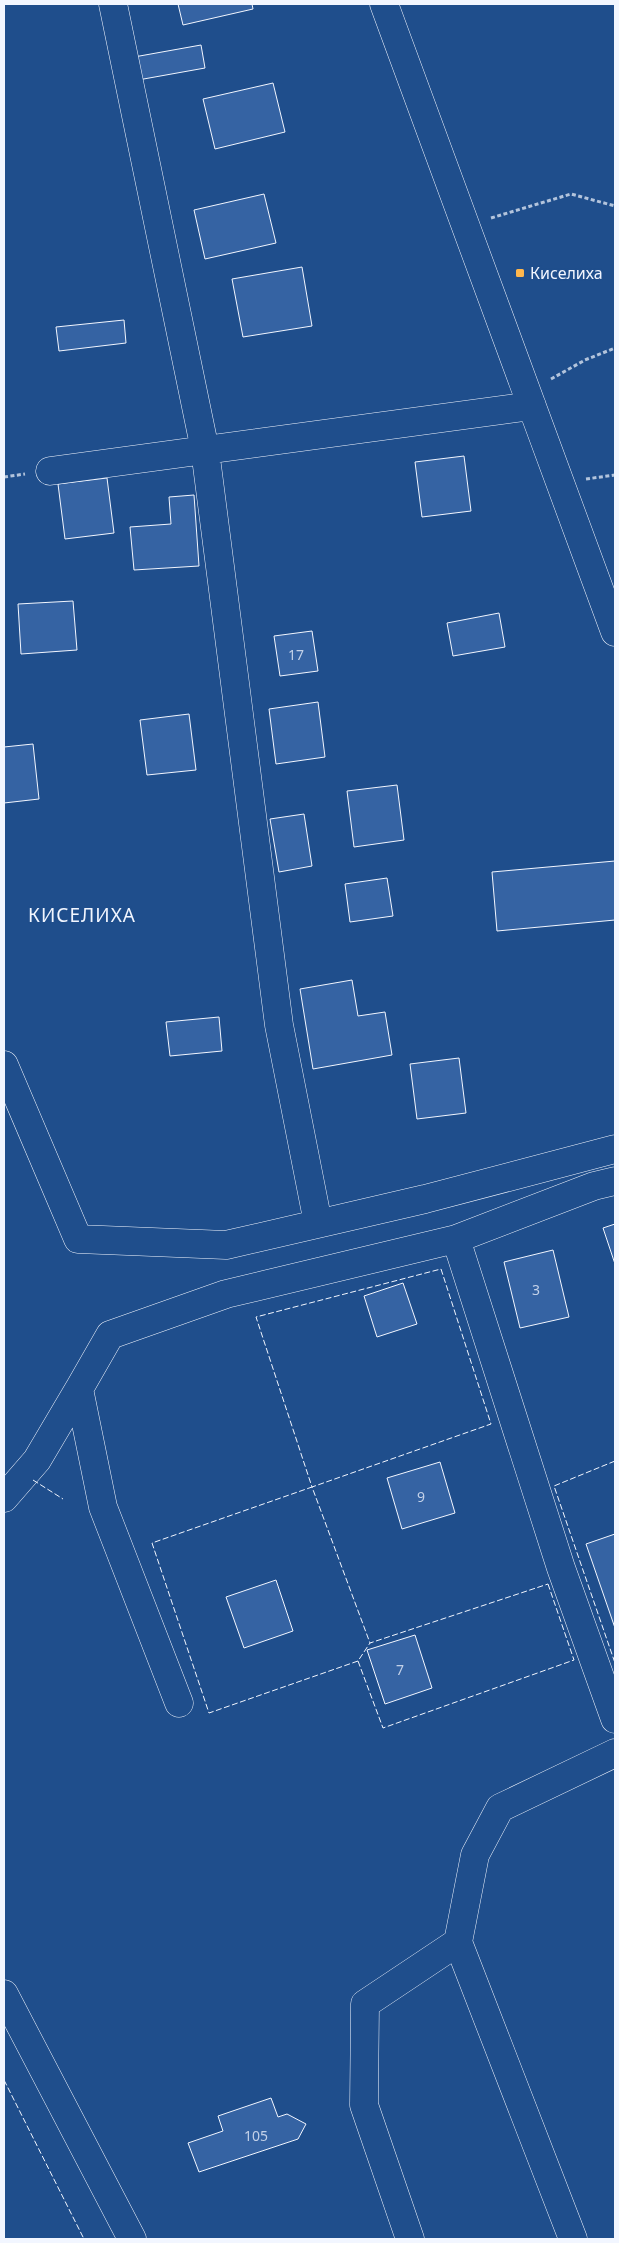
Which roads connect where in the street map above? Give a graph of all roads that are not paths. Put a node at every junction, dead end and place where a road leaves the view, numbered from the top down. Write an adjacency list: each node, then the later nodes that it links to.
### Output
1 (113, 4): 4 (street)
2 (384, 4): 3 (street)
3 (529, 400): 4 (street); 6 (street)
4 (205, 450): 5 (street); 10 (street)
5 (50, 471)
6 (615, 632)
7 (4, 1065): 10 (street)
8 (615, 1150): 10 (street)
9 (615, 1181): 11 (street)
10 (318, 1223)
11 (456, 1238): 12 (street); 15 (street)
12 (79, 1389): 13 (street); 14 (street)
13 (4, 1498)
14 (179, 1703)
15 (615, 1719)
16 (615, 1753): 17 (street)
17 (458, 1942): 20 (street); 21 (street)
18 (4, 1994): 19 (street)
19 (132, 2239)
20 (410, 2239)
21 (573, 2239)

